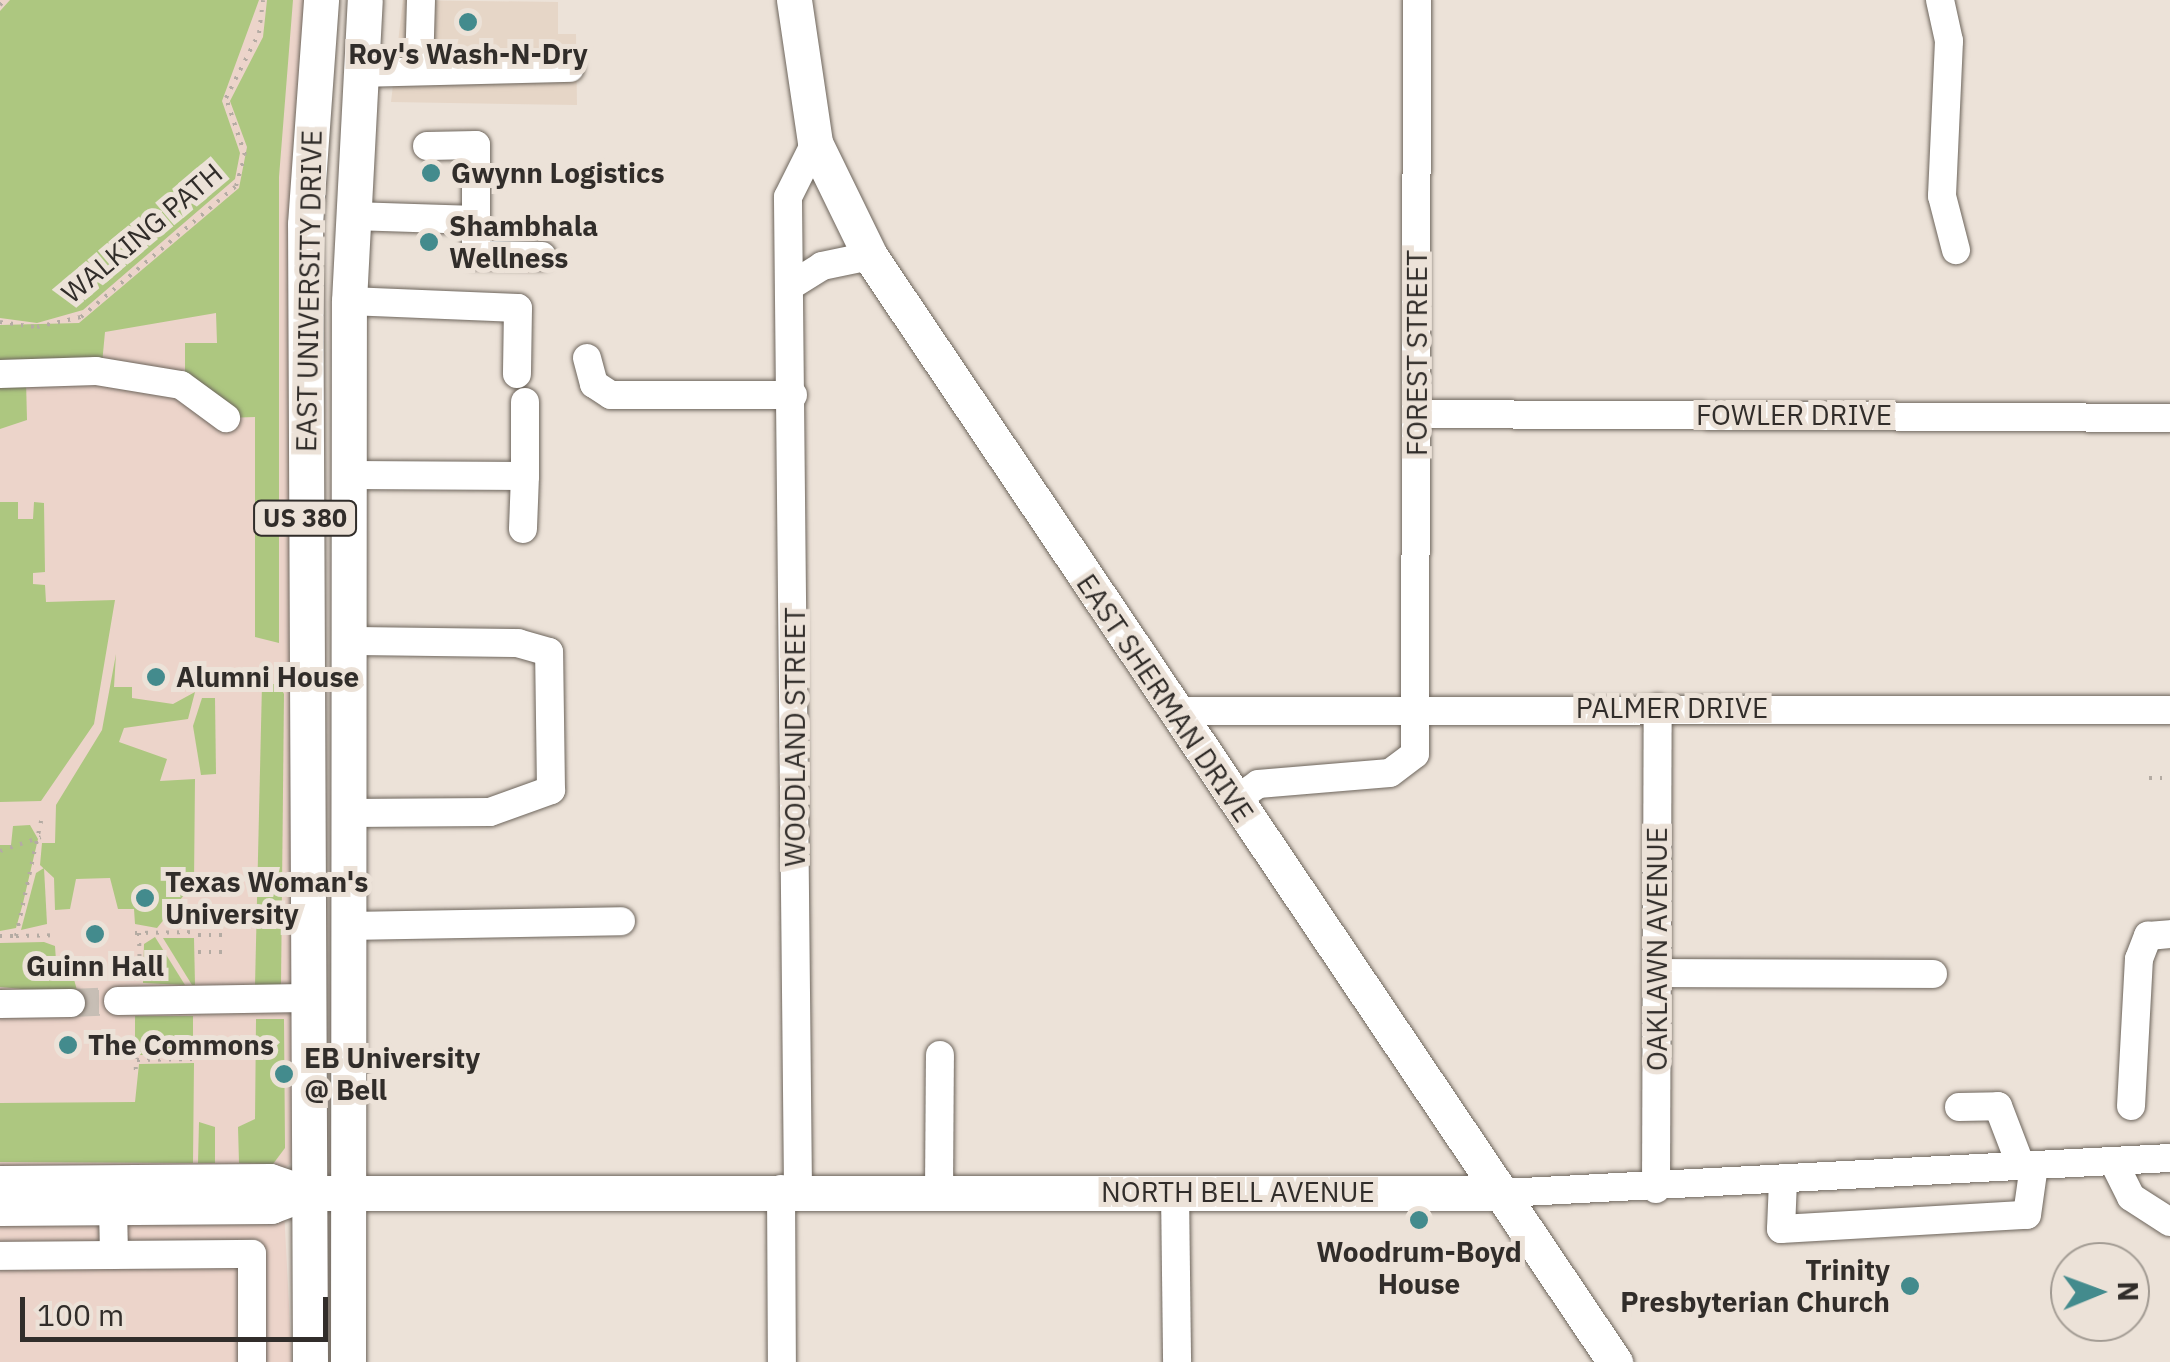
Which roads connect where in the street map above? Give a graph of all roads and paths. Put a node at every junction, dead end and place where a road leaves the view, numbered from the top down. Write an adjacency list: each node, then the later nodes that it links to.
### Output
1 (263, 0): 20 (path, WALKING PATH)
2 (321, 0): 58 (main road, EAST UNIVERSITY DRIVE / US 380)
3 (365, 0): 10 (main road, EAST UNIVERSITY DRIVE / US 380)
4 (421, 0): 9 (street)
5 (794, 0): 11 (main road, EAST SHERMAN DRIVE)
6 (1417, 0): 26 (street, FOREST STREET)
7 (1940, 0): 15 (street)
8 (570, 68): 9 (street)
9 (418, 71): 10 (street)
10 (361, 73): 13 (main road, EAST UNIVERSITY DRIVE / US 380)
11 (814, 143): 17 (main road, EAST SHERMAN DRIVE); 18 (street, WOODLAND STREET)
12 (428, 146): 14 (street)
13 (352, 216): 14 (street); 19 (main road, EAST UNIVERSITY DRIVE / US 380)
14 (476, 220): 16 (street)
15 (1956, 250)
16 (542, 256)
17 (870, 256): 18 (street); 38 (main road, EAST SHERMAN DRIVE)
18 (792, 285): 24 (street, WOODLAND STREET)
19 (349, 301): 23 (street); 29 (main road, EAST UNIVERSITY DRIVE / US 380)
20 (0, 322)
21 (587, 358): 24 (street)
22 (0, 374): 27 (street)
23 (517, 374)
24 (793, 395): 74 (street, WOODLAND STREET)
25 (525, 402): 30 (street)
26 (1417, 414): 28 (street, FOWLER DRIVE); 35 (street, FOREST STREET)
27 (226, 418)
28 (2170, 418)
29 (351, 476): 30 (street); 32 (main road, EAST UNIVERSITY DRIVE / US 380)
30 (525, 476): 31 (street)
31 (523, 528)
32 (351, 641): 42 (main road, EAST UNIVERSITY DRIVE / US 380); 42 (street)
33 (226, 685): 34 (path)
34 (200, 686)
35 (1416, 706): 36 (street, PALMER DRIVE); 38 (street, PALMER DRIVE); 41 (street, FOREST STREET)
36 (1658, 708): 37 (street, PALMER DRIVE); 55 (street, OAKLAWN AVENUE)
37 (2170, 710)
38 (1174, 712): 41 (main road, EAST SHERMAN DRIVE)
39 (2149, 778): 40 (path)
40 (2170, 778)
41 (1234, 801): 80 (main road, EAST SHERMAN DRIVE)
42 (349, 813): 47 (main road, EAST UNIVERSITY DRIVE / US 380)
43 (42, 820): 44 (path)
44 (41, 837): 45 (path); 52 (path)
45 (0, 852)
46 (620, 921): 47 (street)
47 (348, 926): 79 (main road, EAST UNIVERSITY DRIVE / US 380)
48 (2170, 934): 68 (street)
49 (55, 935): 52 (path)
50 (226, 935): 57 (path)
51 (0, 936): 52 (path)
52 (16, 936)
53 (198, 952): 54 (path)
54 (226, 952)
55 (1657, 973): 56 (street); 75 (street, OAKLAWN AVENUE)
56 (1934, 974)
57 (157, 988)
58 (305, 998): 60 (street); 78 (main road, EAST UNIVERSITY DRIVE / US 380)
59 (71, 1002): 61 (street)
60 (118, 1002)
61 (0, 1004)
62 (135, 1046): 65 (path)
63 (940, 1055): 76 (street)
64 (198, 1059): 65 (path)
65 (137, 1060): 66 (path)
66 (136, 1070)
67 (1958, 1106): 71 (street)
68 (2131, 1106)
69 (2170, 1158): 70 (street, NORTH BELL AVENUE)
70 (2113, 1161): 71 (street, NORTH BELL AVENUE); 83 (street)
71 (2027, 1166): 72 (street, NORTH BELL AVENUE); 72 (street)
72 (1782, 1181): 75 (street, NORTH BELL AVENUE)
73 (0, 1182): 78 (main road, NORTH BELL AVENUE)
74 (789, 1189): 76 (main road, NORTH BELL AVENUE); 79 (main road, NORTH BELL AVENUE); 89 (street, WOODLAND STREET)
75 (1656, 1189): 80 (street, NORTH BELL AVENUE)
76 (939, 1190): 77 (main road, NORTH BELL AVENUE)
77 (1176, 1191): 80 (main road, NORTH BELL AVENUE); 90 (street)
78 (305, 1193): 79 (main road, NORTH BELL AVENUE); 81 (main road, NORTH BELL AVENUE); 87 (main road, EAST UNIVERSITY DRIVE / US 380)
79 (346, 1193): 88 (main road, EAST UNIVERSITY DRIVE / US 380)
80 (1504, 1193): 91 (main road, EAST SHERMAN DRIVE)
81 (113, 1207): 82 (main road, NORTH BELL AVENUE); 84 (street)
82 (0, 1208)
83 (2170, 1222)
84 (114, 1255): 85 (street); 86 (street)
85 (0, 1256)
86 (252, 1362)
87 (310, 1362)
88 (348, 1362)
89 (782, 1362)
90 (1177, 1362)
91 (1615, 1362)

